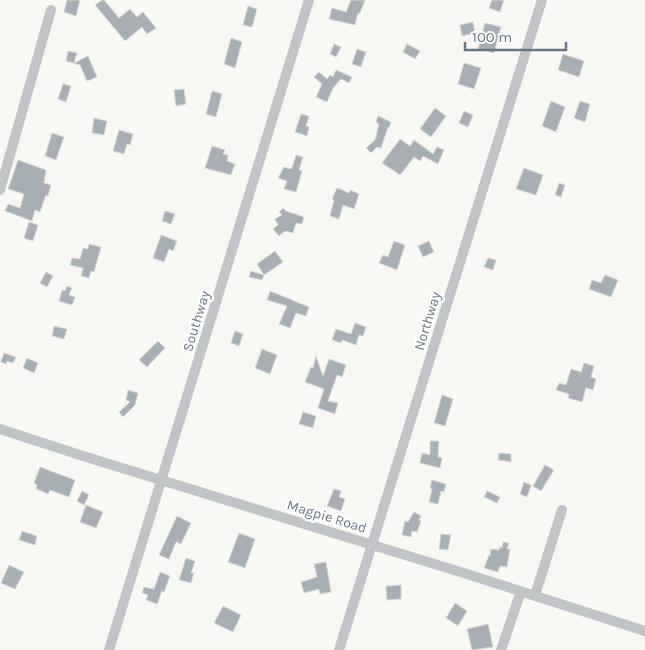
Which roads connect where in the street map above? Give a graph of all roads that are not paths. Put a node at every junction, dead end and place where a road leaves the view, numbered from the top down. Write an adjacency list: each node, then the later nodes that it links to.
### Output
1 (309, 0): 6 (street, Southway)
2 (542, 0): 8 (street, Northway)
3 (51, 10): 4 (street)
4 (0, 190)
5 (0, 429): 6 (street, Magpie Road)
6 (162, 480): 8 (street, Magpie Road); 12 (street, Southway)
7 (562, 510): 10 (street)
8 (372, 545): 9 (street, Magpie Road); 13 (street, Northway)
9 (521, 591): 10 (street, Magpie Road); 14 (street)
10 (535, 595): 11 (street, Magpie Road)
11 (645, 631)
12 (110, 650)
13 (340, 650)
14 (501, 650)

